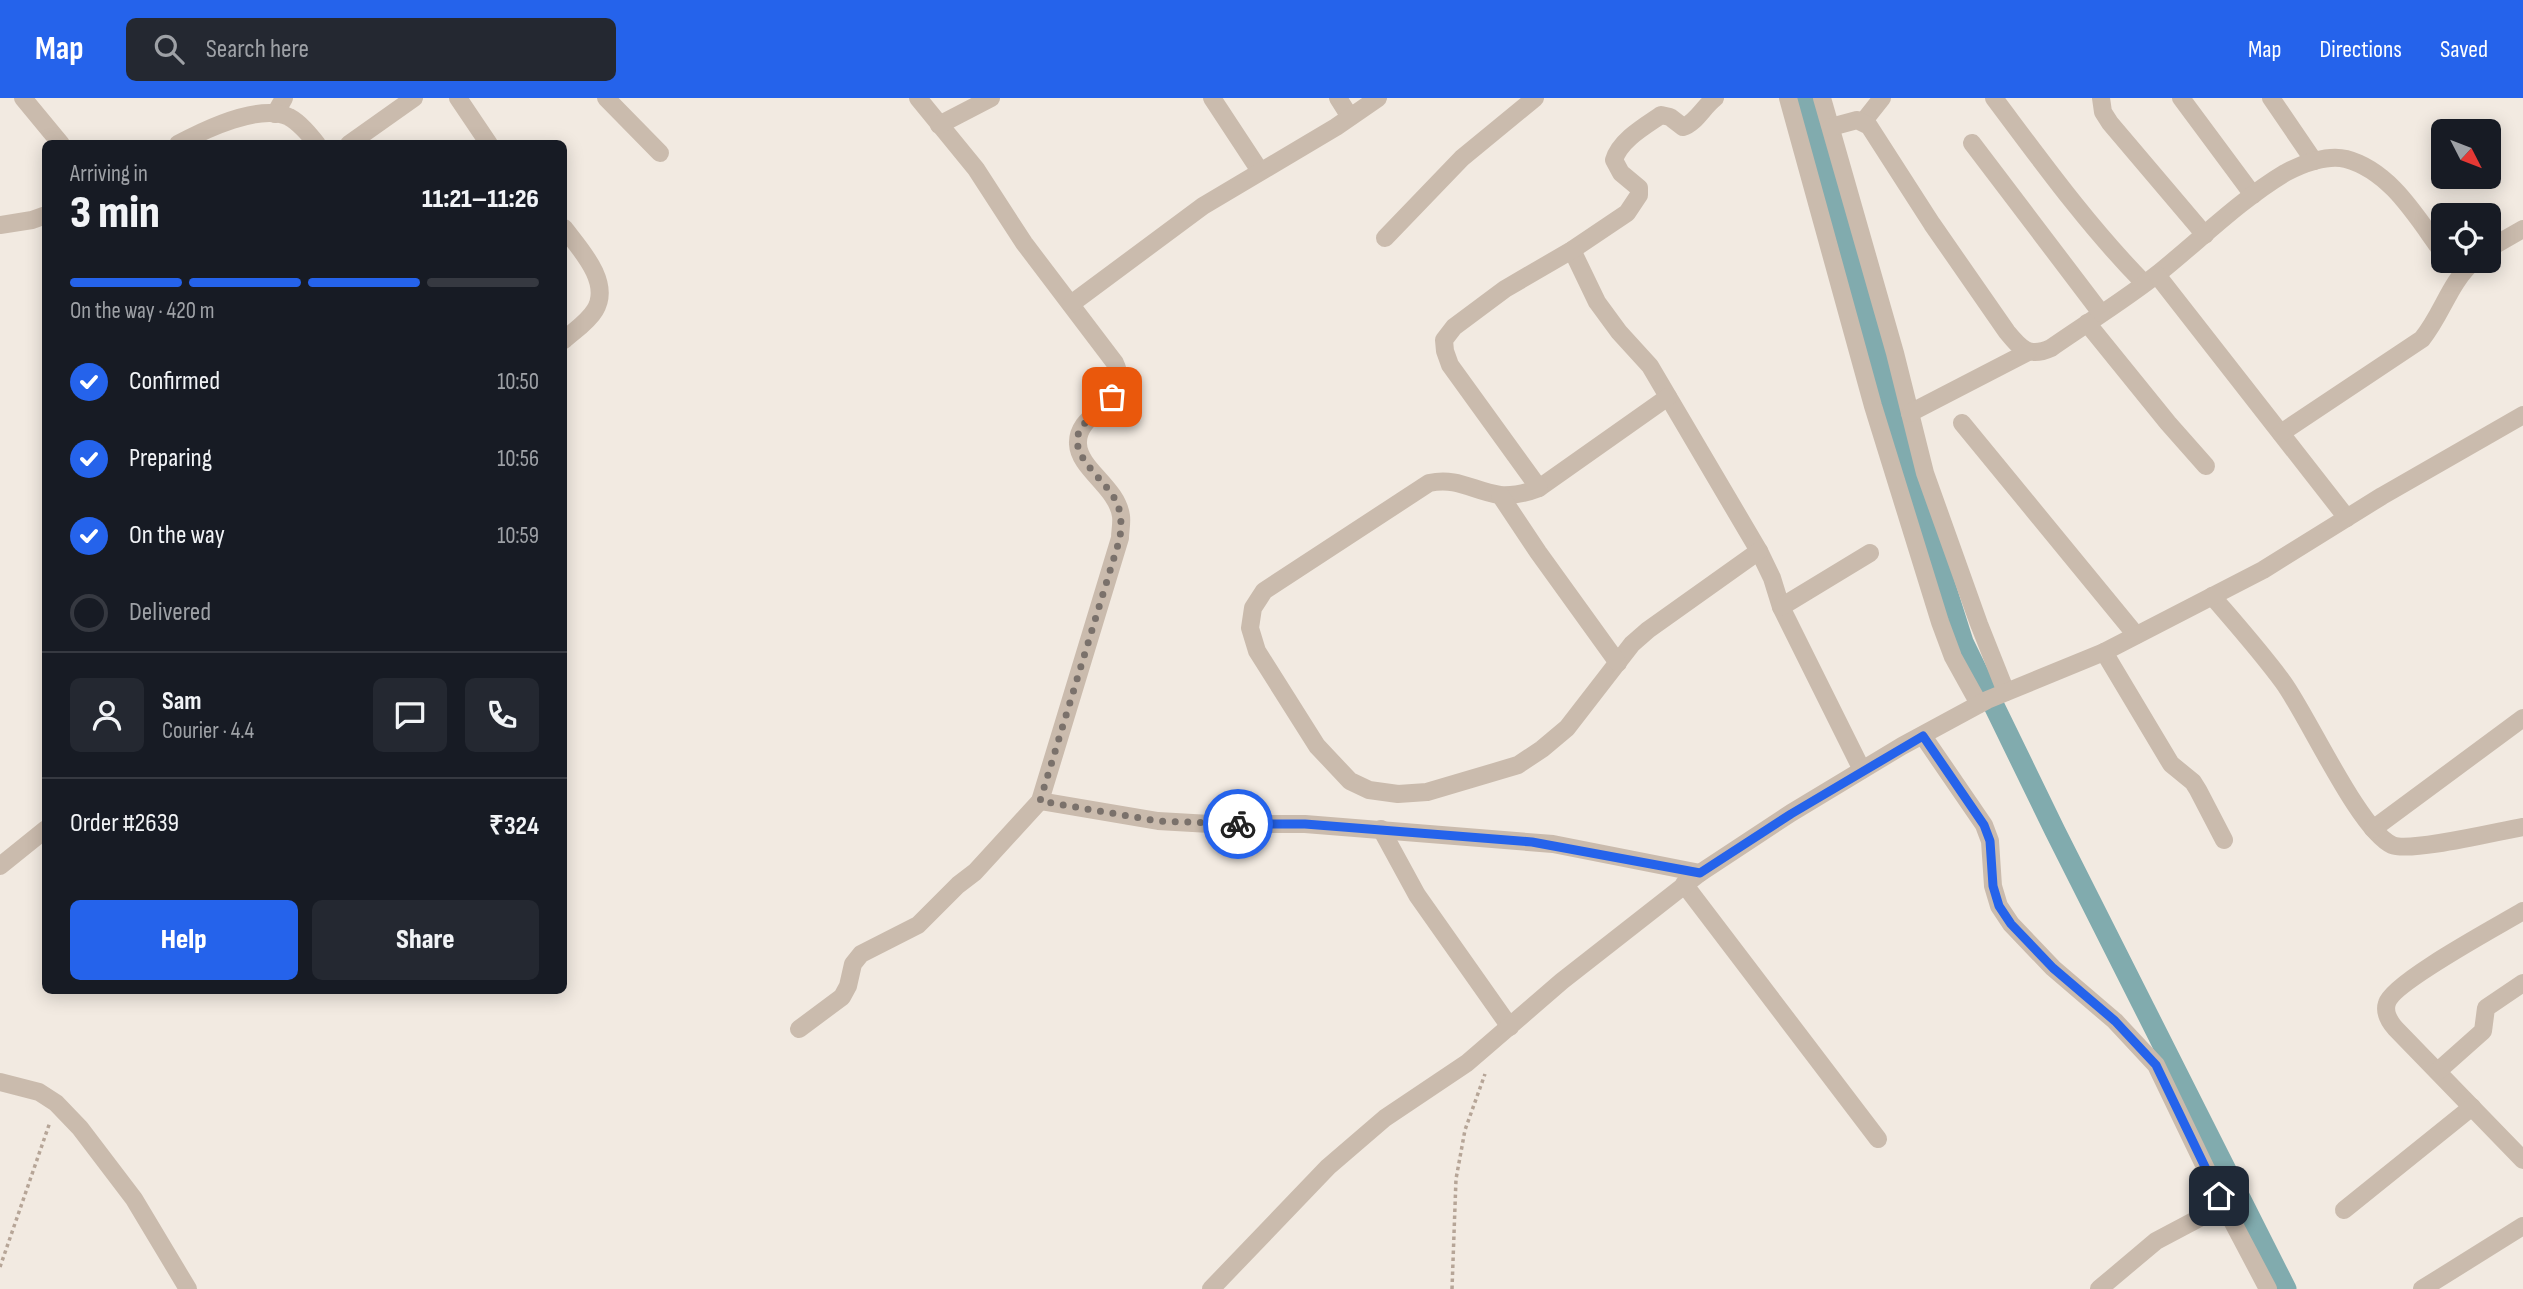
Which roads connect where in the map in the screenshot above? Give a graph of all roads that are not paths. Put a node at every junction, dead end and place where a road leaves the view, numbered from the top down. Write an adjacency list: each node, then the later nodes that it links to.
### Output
1 (23, 98): 25 (street)
2 (284, 98): 20 (street)
3 (458, 98): 29 (street)
4 (606, 98): 31 (street)
5 (918, 98): 23 (street)
6 (991, 98): 23 (street)
7 (1212, 98): 33 (street)
8 (1338, 98): 21 (street)
9 (1378, 98): 21 (street)
10 (1535, 98): 41 (street)
11 (1716, 98): 43 (street)
12 (1788, 98): 66 (street)
13 (1822, 98): 24 (street)
14 (1882, 98): 22 (street)
15 (1994, 98): 45 (street)
16 (2101, 98): 39 (street)
17 (2181, 98): 34 (street)
18 (2271, 98): 32 (street)
19 (412, 99): 28 (street)
20 (275, 114): 26 (street); 27 (street)
21 (1350, 117): 33 (street)
22 (1863, 122): 24 (street); 49 (street)
23 (939, 125): 46 (street)
24 (1831, 127): 51 (street)
25 (58, 140)
26 (186, 140)
27 (314, 140)
28 (355, 140)
29 (486, 140)
30 (1972, 143): 47 (street)
31 (660, 153)
32 (2314, 161): 34 (street); 40 (street)
33 (1260, 171): 46 (street)
34 (2253, 195): 39 (street)
35 (42, 216): 36 (street)
36 (0, 225)
37 (2523, 229): 42 (street)
38 (567, 232): 48 (street)
39 (2205, 235): 45 (street)
40 (2431, 237)
41 (1385, 238)
42 (2501, 242)
43 (1572, 250): 50 (street); 56 (street)
44 (2452, 273): 54 (street)
45 (2150, 279): 47 (street); 54 (street)
46 (1071, 304): 70 (street)
47 (2094, 318): 49 (street); 55 (street)
48 (567, 337)
49 (2028, 352): 51 (street)
50 (1668, 397): 56 (street); 59 (street)
51 (1910, 413): 66 (street)
52 (2523, 415): 58 (street)
53 (1962, 423): 63 (street)
54 (2281, 433): 58 (street)
55 (2206, 466)
56 (1539, 488): 57 (street)
57 (1500, 495): 65 (street); 65 (street)
58 (2347, 518): 61 (street)
59 (1759, 551): 62 (street); 65 (street)
60 (1870, 553): 62 (street)
61 (2212, 596): 63 (street); 72 (street)
62 (1781, 607): 69 (street)
63 (2136, 635): 64 (street)
64 (2104, 652): 66 (street); 75 (street)
65 (1618, 663)
66 (1993, 698): 68 (street)
67 (2523, 718): 72 (street)
68 (1923, 736): 69 (street); 88 (street)
69 (1863, 770): 77 (street)
70 (1040, 801): 73 (street); 81 (street)
71 (2523, 827): 72 (street)
72 (2373, 829)
73 (1381, 830): 77 (street); 82 (street)
74 (42, 832): 76 (street)
75 (2224, 840)
76 (0, 866)
77 (1700, 873): 78 (street)
78 (1684, 884): 82 (street); 86 (street)
79 (2523, 911): 83 (street)
80 (2523, 983): 83 (street)
81 (799, 1029)
82 (1503, 1033): 92 (street)
83 (2438, 1071): 85 (street)
84 (0, 1082): 91 (street)
85 (2472, 1107): 87 (street); 89 (street)
86 (1878, 1139)
87 (2523, 1160)
88 (2224, 1205): 93 (street); 94 (street)
89 (2344, 1210)
90 (2523, 1226): 95 (street)
91 (188, 1289)
92 (1211, 1289)
93 (2099, 1289)
94 (2268, 1289)
95 (2422, 1289)

